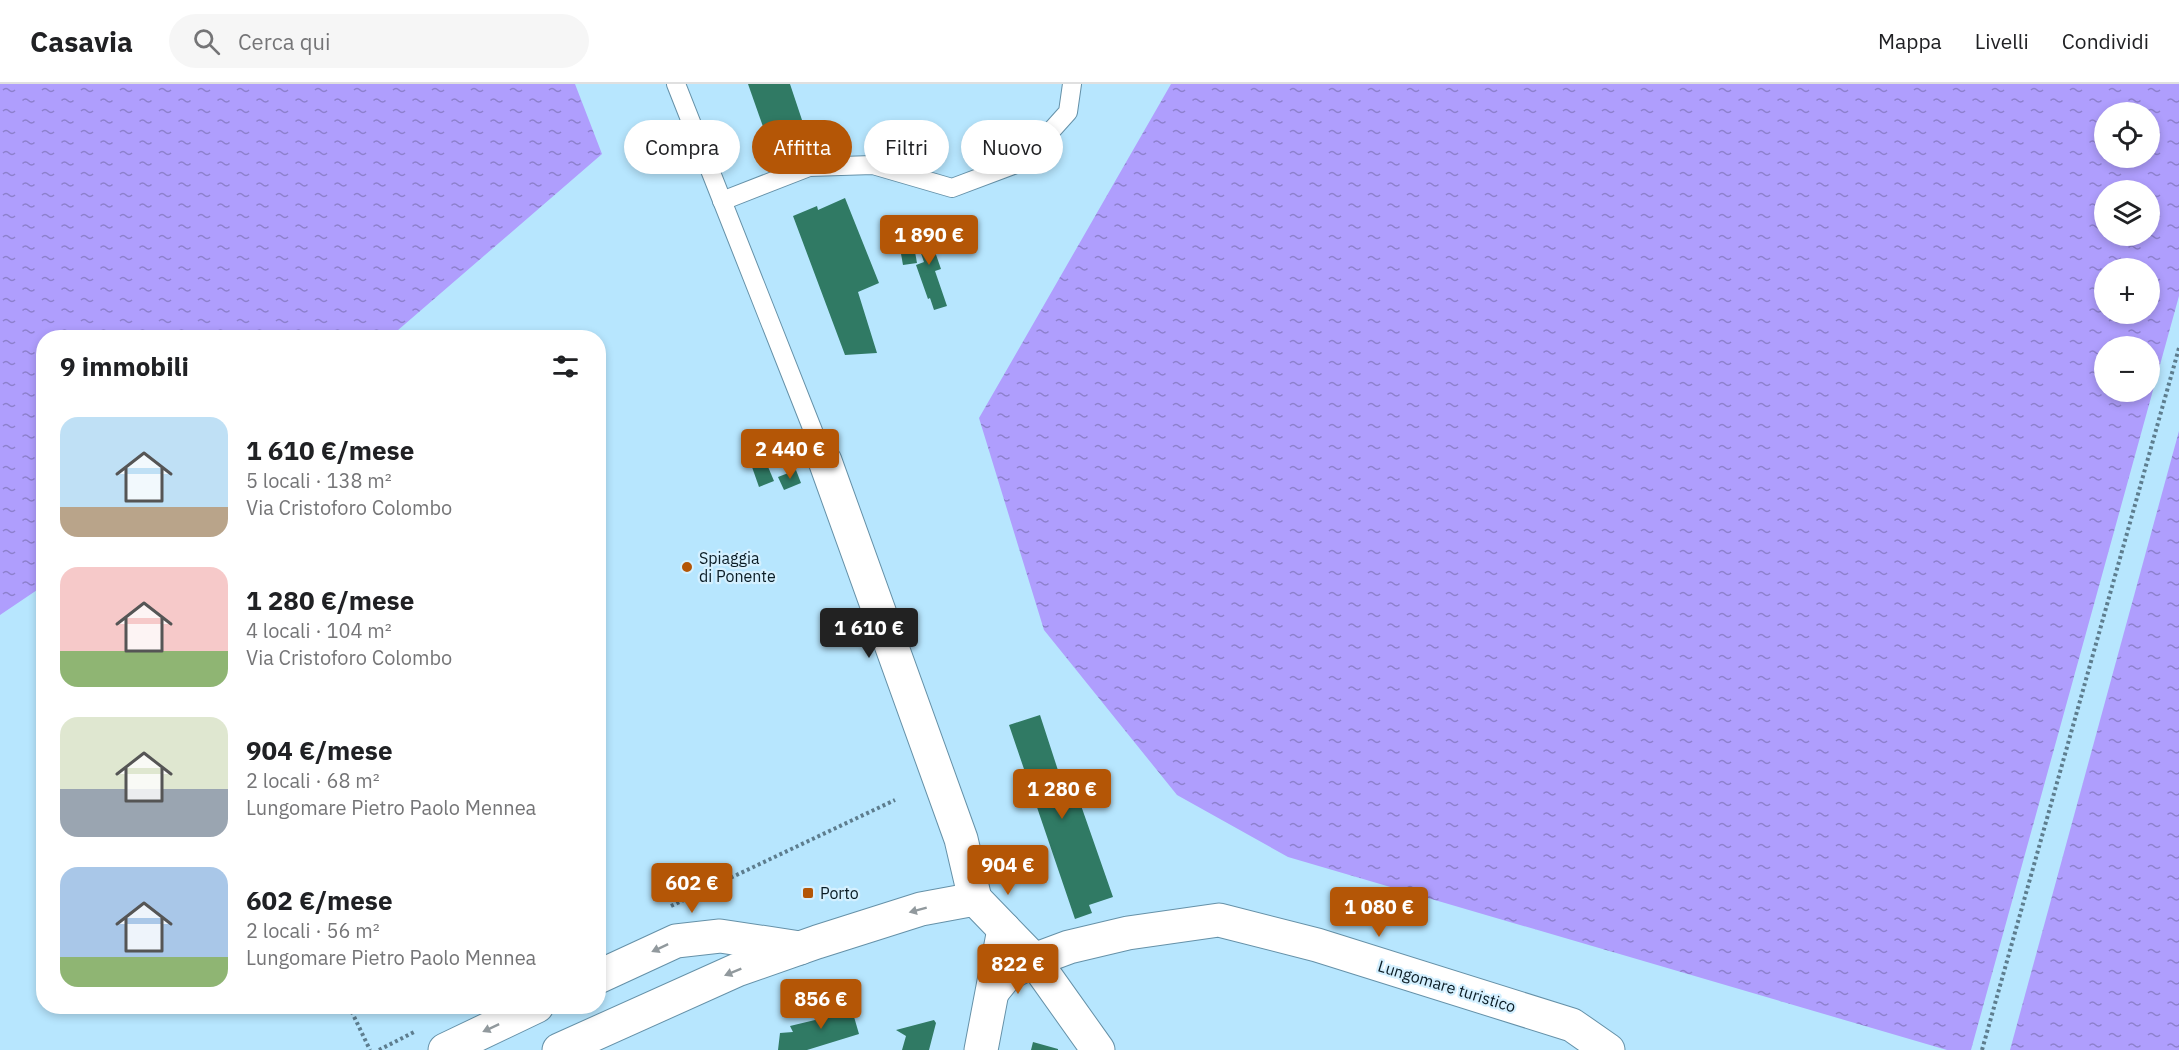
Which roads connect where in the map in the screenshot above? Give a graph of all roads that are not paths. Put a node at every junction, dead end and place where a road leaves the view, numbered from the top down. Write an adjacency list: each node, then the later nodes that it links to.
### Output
1 (676, 84): 3 (lane)
2 (1072, 84): 3 (lane)
3 (722, 201): 4 (lane)
4 (825, 461): 5 (street)
5 (975, 899): 6 (street); 7 (street, one-way to 7)
6 (1004, 929): 8 (street); 10 (street)
7 (800, 948): 9 (street, one-way to 9); 12 (street, one-way to 12)
8 (1034, 960): 10 (street, Lungomare turistico); 17 (street); 18 (street, Lungomare turistico)
9 (606, 973)
10 (993, 991): 16 (street)
11 (520, 1014): 13 (street, one-way to 13)
12 (619, 1022): 14 (street); 15 (street)
13 (445, 1050)
14 (559, 1050)
15 (594, 1050)
16 (981, 1050)
17 (1098, 1050)
18 (1608, 1050)

